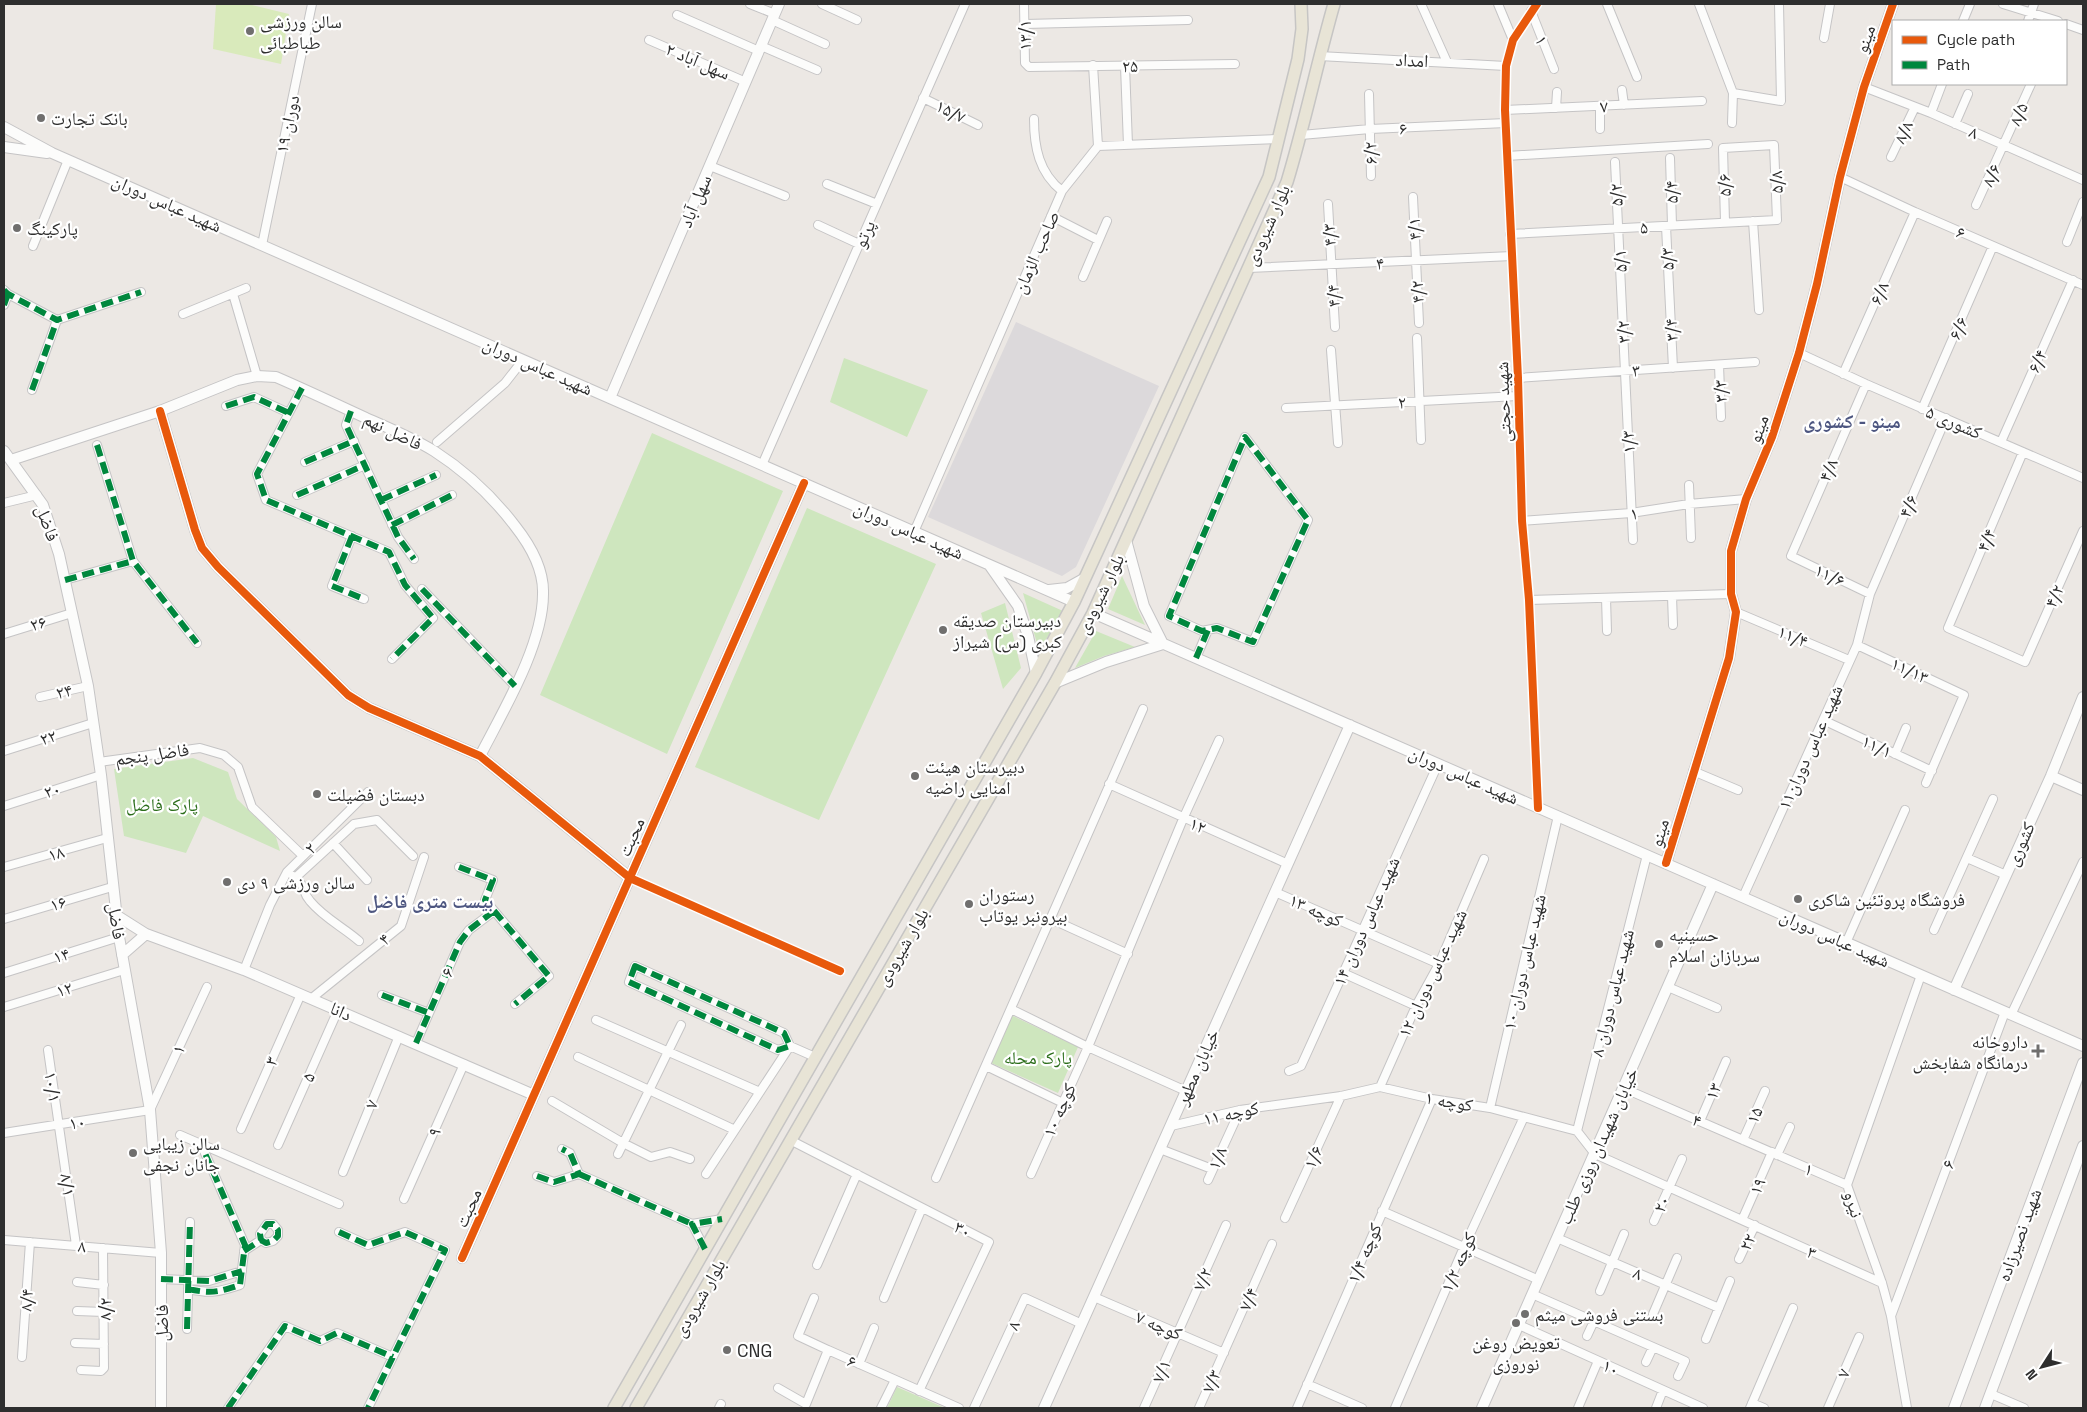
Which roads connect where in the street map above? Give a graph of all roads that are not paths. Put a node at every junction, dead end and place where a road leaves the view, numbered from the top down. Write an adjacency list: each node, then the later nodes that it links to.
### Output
1 (312, 4): 110 (street, دوران ۱۹)
2 (750, 4): 22 (street)
3 (779, 4): 22 (street, سهل آباد)
4 (822, 4): 24 (street)
5 (966, 4): 55 (street, پرتو)
6 (1024, 4): 28 (street, ۱۳/۱)
7 (1300, 4): 72 (main road, بلوار شیرودی)
8 (1334, 4): 36 (main road, بلوار شیرودی)
9 (1421, 4): 37 (street)
10 (1498, 4): 33 (street)
11 (1537, 4): 20 (street, شهید حجتی)
12 (1607, 4): 45 (street)
13 (1699, 4): 52 (street)
14 (1779, 4): 52 (street)
15 (1830, 4): 31 (street)
16 (1893, 4): 49 (street, مینو)
17 (1970, 4): 26 (street)
18 (2003, 4): 23 (street)
19 (2034, 4): 23 (street)
20 (1531, 11): 33 (street, شهید حجتی); 43 (street, ۱)
21 (677, 15): 35 (street)
22 (773, 17): 34 (street); 35 (street, سهل آباد)
23 (2030, 17): 27 (street)
24 (857, 20)
25 (1188, 20): 28 (street)
26 (1964, 20)
27 (2051, 20)
28 (1025, 24): 39 (street, ۱۳/۱)
29 (2067, 24): 30 (street)
30 (2083, 30)
31 (1824, 38)
32 (649, 40): 46 (street, سهل آباد ۲)
33 (1513, 40): 42 (street, شهید حجتی)
34 (825, 44)
35 (760, 49): 44 (street); 46 (street, سهل آباد)
36 (1319, 56): 37 (street, امداد); 71 (main road, بلوار شیرودی)
37 (1447, 62): 42 (street, امداد)
38 (1234, 64): 41 (street, ۲۵)
39 (1026, 66): 40 (street, ۲۵)
40 (1093, 66): 41 (street, ۲۵); 77 (street)
41 (1125, 66): 74 (street)
42 (1506, 66): 61 (street, شهید حجتی)
43 (1554, 69)
44 (817, 70)
45 (1637, 77)
46 (746, 82): 85 (street, سهل آباد)
47 (1942, 85): 62 (street)
48 (2031, 85): 76 (street, ۸/۵)
49 (1864, 87): 59 (street, ۸); 87 (street, مینو)
50 (1622, 90): 57 (street)
51 (1557, 92): 60 (street)
52 (1733, 93): 64 (street)
53 (1369, 94): 69 (street, ۶/۲)
54 (1968, 94): 67 (street)
55 (923, 98): 65 (street, ۱۵/۷); 94 (street, پرتو)
56 (1702, 101): 57 (street, ۷)
57 (1624, 105): 58 (street, ۷)
58 (1600, 106): 60 (street, ۷); 70 (street)
59 (1915, 107): 62 (street, ۸); 81 (street, ۸/۸)
60 (1556, 108): 61 (street, ۷)
61 (1505, 110): 66 (street, شهید حجتی)
62 (1931, 113): 67 (street, ۸)
63 (1034, 119): 90 (street)
64 (1732, 123)
65 (978, 124)
66 (1506, 124): 69 (street, ۶); 80 (street, شهید حجتی)
67 (1955, 124): 76 (street, ۸)
68 (4, 127): 79 (street, شهید عباس دوران)
69 (1370, 129): 71 (street, ۶); 86 (street, ۶/۲)
70 (1600, 130)
71 (1301, 135): 116 (main road, بلوار شیرودی)
72 (1279, 139): 74 (street); 129 (main road, بلوار شیرودی)
73 (1708, 144): 80 (street)
74 (1128, 145): 77 (street)
75 (1774, 145): 99 (street, ۵/۸); 102 (street, ۵/۶)
76 (2005, 145): 88 (street, ۸); 96 (street, ۸/۶)
77 (1098, 146): 90 (street, صاحب الزمان)
78 (4, 147): 79 (street)
79 (52, 153): 83 (street, شهید عباس دوران)
80 (1507, 156): 106 (street, شهید حجتی)
81 (1891, 157)
82 (1670, 158): 104 (street, ۵/۴)
83 (68, 160): 110 (street, شهید عباس دوران); 111 (street)
84 (1615, 162): 105 (street, ۵/۲)
85 (710, 166): 91 (street); 149 (street, سهل آباد)
86 (1371, 176)
87 (1840, 177): 97 (street, ۶); 136 (street, مینو)
88 (2083, 180)
89 (827, 184): 94 (street)
90 (1062, 191): 98 (street, صاحب الزمان)
91 (785, 196)
92 (1413, 197): 114 (street, ۴/۱)
93 (2083, 202): 108 (street)
94 (877, 204): 109 (street, پرتو)
95 (1328, 204): 115 (street, ۴/۳)
96 (1976, 205)
97 (1915, 212): 112 (street, ۶); 142 (street, ۶/۸)
98 (1051, 216): 107 (street); 188 (street, صاحب الزمان)
99 (1777, 220): 101 (street, ۵)
100 (1107, 221): 107 (street)
101 (1753, 221): 102 (street, ۵); 127 (street)
102 (1725, 222): 104 (street, ۵)
103 (818, 225): 109 (street)
104 (1669, 226): 105 (street, ۵); 123 (street, ۵/۳)
105 (1618, 228): 106 (street, ۵); 124 (street, ۵/۱)
106 (1510, 234): 113 (street, شهید حجتی)
107 (1098, 240): 117 (street)
108 (2067, 242)
109 (859, 244): 171 (street, پرتو)
110 (262, 245): 137 (street, شهید عباس دوران)
111 (32, 246)
112 (1993, 246): 118 (street, ۶); 154 (street, ۶/۶)
113 (1512, 256): 114 (street, ۴); 144 (street, شهید حجتی)
114 (1416, 261): 115 (street, ۴); 132 (street, ۴/۲)
115 (1331, 265): 116 (street, ۴); 133 (street, ۴/۴)
116 (1248, 268): 131 (main road, بلوار شیرودی)
117 (1083, 278)
118 (2073, 280): 119 (street, ۶); 163 (street, ۶/۴)
119 (2083, 285)
120 (246, 288): 125 (street)
121 (6, 292): 126 (street); 130 (street)
122 (140, 292): 130 (street)
123 (1669, 292): 140 (street, ۳/۴)
124 (1621, 293): 141 (street, ۳/۲)
125 (233, 294): 128 (street); 143 (street)
126 (4, 304)
127 (1759, 310)
128 (183, 314)
129 (1206, 315): 131 (main road); 197 (main road, بلوار شیرودی)
130 (57, 320): 147 (street)
131 (1224, 323): 191 (main road, بلوار شیرودی)
132 (1418, 323)
133 (1335, 327)
134 (1417, 338): 150 (street)
135 (1331, 350): 151 (street)
136 (1799, 353): 142 (street, کشوری ۵); 180 (street, مینو)
137 (523, 360): 149 (street, شهید عباس دوران); 162 (street)
138 (1755, 362): 139 (street, ۳)
139 (1719, 365): 140 (street, ۳); 158 (street, ۳/۳)
140 (1673, 368): 141 (street, ۳)
141 (1625, 371): 144 (street, ۳); 184 (street, ۱/۳)
142 (1843, 374): 145 (street, کشوری ۵)
143 (258, 376): 146 (street, فاضل نهم); 155 (street, فاضل نهم)
144 (1518, 378): 148 (street, شهید حجتی)
145 (1866, 384): 154 (street, کشوری ۵); 193 (street, ۴/۸)
146 (302, 388): 156 (street, فاضل نهم); 157 (street)
147 (32, 390)
148 (1518, 396): 150 (street, ۲); 185 (street, شهید حجتی)
149 (610, 398): 171 (street, شهید عباس دوران)
150 (1420, 400): 151 (street, ۲); 160 (street)
151 (1336, 405): 153 (street, ۲); 164 (street)
152 (226, 406): 157 (street)
153 (1286, 408)
154 (1922, 409): 159 (street, کشوری ۵)
155 (160, 411): 168 (street, فاضل نهم); 236 (street)
156 (351, 411): 161 (street); 225 (street, فاضل نهم)
157 (289, 413): 189 (street)
158 (1721, 417)
159 (1946, 418): 163 (street, کشوری ۵); 202 (street, ۴/۶)
160 (1421, 440)
161 (354, 441): 169 (street); 170 (street)
162 (437, 442)
163 (2001, 442): 167 (street, کشوری ۵)
164 (1338, 443)
165 (97, 445): 195 (street)
166 (4, 451): 168 (street, فاضل)
167 (2023, 452): 174 (street, کشوری ۵); 221 (street, ۴/۴)
168 (11, 460): 177 (street, فاضل)
169 (304, 462)
170 (365, 465): 178 (street); 181 (street)
171 (762, 465): 175 (street, شهید عباس دوران)
172 (2083, 467): 174 (street)
173 (436, 474): 181 (street)
174 (2081, 477)
175 (804, 483): 188 (street, شهید عباس دوران); 270 (street, محبت)
176 (1689, 485): 183 (street)
177 (37, 495): 182 (street); 198 (street, فاضل)
178 (297, 495)
179 (452, 495): 186 (street)
180 (1746, 499): 183 (street, ۱); 201 (street, مینو)
181 (381, 500): 186 (street)
182 (4, 503)
183 (1689, 504): 184 (street, ۱); 190 (street)
184 (1631, 514): 185 (street, ۱); 192 (street, ۱/۳)
185 (1522, 521): 206 (street, شهید حجتی)
186 (392, 525): 194 (street)
187 (2083, 531): 221 (street, ۴/۲)
188 (914, 532): 196 (street, شهید عباس دوران)
189 (352, 536): 205 (street); 219 (street)
190 (1690, 538)
191 (1126, 540): 210 (main road, بلوار شیرودی); 216 (street)
192 (1633, 540)
193 (1791, 556): 202 (street, ۱۱/۶)
194 (414, 558)
195 (133, 560): 198 (street); 215 (street)
196 (990, 566): 200 (street, شهید عباس دوران); 222 (street)
197 (1085, 578): 200 (street); 207 (main road, بلوار شیرودی)
198 (65, 580): 208 (street, فاضل)
199 (422, 588): 225 (street)
200 (1047, 590): 207 (street, شهید عباس دوران)
201 (1731, 594): 203 (street); 209 (street, مینو)
202 (1870, 594): 217 (street, شهید عباس دوران۱۱)
203 (1672, 596): 204 (street); 211 (street)
204 (1606, 598): 206 (street); 213 (street)
205 (364, 599)
206 (1529, 600): 250 (street, شهید حجتی)
207 (1074, 602): 222 (main road, بلوار شیرودی)
208 (72, 612): 214 (street, ۲۶); 224 (street, فاضل)
209 (1736, 612): 220 (street, ۱۱/۴); 239 (street, مینو)
210 (1093, 613): 216 (street, شهید عباس دوران); 223 (main road, بلوار شیرودی)
211 (1673, 625)
212 (1208, 630): 212 (street); 218 (street)
213 (1607, 630)
214 (4, 634)
215 (197, 643)
216 (1163, 644): 218 (street, شهید عباس دوران); 223 (street)
217 (1857, 645): 220 (street, شهید عباس دوران۱۱); 240 (street, ۱۱/۱۳)
218 (1196, 658): 231 (street, شهید عباس دوران)
219 (392, 659)
220 (1849, 660): 229 (street, شهید عباس دوران۱۱)
221 (2025, 662)
222 (1036, 673): 272 (main road, بلوار شیرودی)
223 (1055, 683): 276 (main road, بلوار شیرودی)
224 (88, 686): 226 (street, ۲۴); 230 (street, فاضل)
225 (515, 686): 236 (street, فاضل نهم)
226 (40, 697)
227 (2083, 697): 242 (street, کشوری)
228 (1143, 709): 244 (street)
229 (1822, 720): 235 (street, ۱۱/۱); 277 (street, شهید عباس دوران۱۱)
230 (93, 723): 234 (street, ۲۲); 237 (street, فاضل)
231 (1350, 725): 238 (street, شهید عباس دوران); 264 (street, خیابان مطهر)
232 (1906, 728): 235 (street)
233 (1219, 740): 253 (street, کوچه ۱۰)
234 (4, 751)
235 (1895, 754): 240 (street, ۱۱/۱)
236 (480, 756): 270 (street)
237 (99, 762): 241 (street, فاضل); 256 (street, فاضل پنجم)
238 (1438, 764): 250 (street, شهید عباس دوران); 284 (street, شهید عباس دوران ۱۴)
239 (1693, 771): 245 (street); 263 (street, مینو)
240 (1932, 771): 243 (street)
241 (101, 774): 249 (street, ۲۰); 254 (street, فاضل)
242 (2051, 776): 246 (street); 268 (street, کشوری)
243 (1926, 783)
244 (1109, 784): 253 (street, ۱۲); 283 (street)
245 (1738, 790)
246 (2083, 790)
247 (368, 792): 256 (street, ۲)
248 (1993, 798): 260 (street)
249 (4, 806)
250 (1538, 808): 252 (street, شهید عباس دوران)
251 (1905, 810): 289 (street)
252 (1558, 816): 257 (street, شهید عباس دوران); 341 (street, شهید عباس دوران ۱۰)
253 (1183, 819): 264 (street, ۱۲); 291 (street, کوچه ۱۰)
254 (107, 838): 265 (street, ۱۸); 274 (street, فاضل)
255 (333, 843): 258 (street); 269 (street); 271 (street)
256 (302, 855): 267 (street, ۲)
257 (1647, 855): 263 (street, شهید عباس دوران); 351 (street, شهید عباس دوران ۸)
258 (413, 856)
259 (424, 857): 304 (street, ۴)
260 (1967, 858): 268 (street); 285 (street)
261 (1484, 859): 292 (street, شهید عباس دوران ۱۲)
262 (2083, 862): 312 (street, ۶)
263 (1666, 863): 273 (street, شهید عباس دوران)
264 (1288, 864): 275 (street, خیابان مطهر)
265 (4, 867)
266 (458, 867): 280 (street)
267 (287, 872): 269 (street); 294 (street, ۲)
268 (2006, 876): 301 (street, کشوری)
269 (295, 878): 288 (street)
270 (630, 878): 295 (street); 335 (street, محبت)
271 (367, 880)
272 (914, 884): 276 (main road); 278 (main road, بلوار شیرودی)
273 (1713, 884): 277 (street, شهید عباس دوران); 300 (street, خیابان شهیدان روزی طلب)
274 (112, 887): 281 (street, فاضل); 282 (street, ۱۶)
275 (1275, 892): 284 (street, کوچه ۱۳); 332 (street, خیابان مطهر)
276 (932, 894): 279 (main road, بلوار شیرودی)
277 (1743, 897): 289 (street, شهید عباس دوران)
278 (905, 900): 279 (main road); 323 (main road, بلوار شیرودی)
279 (924, 909): 354 (main road, بلوار شیرودی)
280 (494, 910): 305 (street); 311 (street, ۶)
281 (116, 915): 286 (street, دانا); 287 (street, فاضل)
282 (4, 919)
283 (1051, 919): 291 (street); 309 (street)
284 (1362, 930): 292 (street, کوچه ۱۳); 297 (street, شهید عباس دوران ۱۴)
285 (1934, 930)
286 (146, 934): 290 (street); 294 (street, دانا)
287 (119, 937): 290 (street, فاضل); 296 (street, ۱۴)
288 (359, 941)
289 (1846, 942): 298 (street, شهید عباس دوران)
290 (122, 954): 293 (street, فاضل)
291 (1128, 954): 319 (street, کوچه ۱۰)
292 (1439, 964): 306 (street, شهید عباس دوران ۱۲)
293 (124, 970): 307 (street, ۱۲); 342 (street, فاضل)
294 (244, 970): 302 (street, دانا)
295 (840, 971)
296 (4, 973)
297 (1343, 973): 306 (street); 328 (street, شهید عباس دوران ۱۴)
298 (1921, 975): 301 (street, شهید عباس دوران); 376 (street, نیرو)
299 (207, 987): 342 (street, ۱)
300 (1668, 987): 308 (street); 330 (street, خیابان شهیدان روزی طلب)
301 (1954, 990): 312 (street, شهید عباس دوران)
302 (301, 994): 304 (street, دانا); 349 (street, ۳)
303 (382, 995): 311 (street)
304 (312, 998): 310 (street, دانا)
305 (515, 1004)
306 (1416, 1006): 329 (street, شهید عباس دوران ۱۲)
307 (4, 1007)
308 (1718, 1008)
309 (1011, 1009): 319 (street); 327 (street)
310 (338, 1010): 315 (street, دانا); 358 (street, ۵)
311 (429, 1013): 316 (street, ۶)
312 (2008, 1013): 318 (street, شهید عباس دوران); 428 (street, ۶)
313 (596, 1020): 321 (street)
314 (681, 1025): 321 (street)
315 (399, 1036): 316 (street, دانا); 368 (street, ۷)
316 (416, 1044): 326 (street, دانا)
317 (790, 1046): 317 (street); 323 (street); 334 (street)
318 (2083, 1046)
319 (1088, 1047): 332 (street); 340 (street, کوچه ۱۰)
320 (48, 1050): 346 (street, ۱۰/۱)
321 (667, 1052): 331 (street); 334 (street)
322 (578, 1057): 331 (street)
323 (815, 1057): 382 (main road, بلوار شیرودی)
324 (1726, 1061): 345 (street, ۱۳)
325 (2083, 1063): 478 (street, شهید نصیرزاده)
326 (464, 1064): 335 (street, دانا); 378 (street, ۹)
327 (986, 1066): 340 (street); 374 (street)
328 (1289, 1071)
329 (1380, 1087): 336 (street, کوچه ۱); 337 (street, کوچه ۱)
330 (1623, 1088): 345 (street, ۴); 363 (street, خیابان شهیدان روزی طلب)
331 (649, 1090): 350 (street); 356 (street)
332 (1186, 1091): 347 (street, خیابان مطهر)
333 (1765, 1091): 355 (street, ۱۵)
334 (760, 1092): 350 (street)
335 (534, 1095): 403 (street, محبت)
336 (1340, 1096): 339 (street, کوچه ۱); 383 (street, ۱/۶)
337 (1432, 1099): 341 (street, کوچه ۱); 381 (street, کوچه ۱/۴)
338 (552, 1101): 356 (street)
339 (1292, 1101): 343 (street, کوچه ۱۱)
340 (1063, 1103): 372 (street, کوچه ۱۰)
341 (1490, 1108): 344 (street, کوچه ۱)
342 (150, 1110): 346 (street, ۱۰); 402 (street, فاضل)
343 (1240, 1110): 347 (street, کوچه ۱۱); 367 (street, ۱/۸)
344 (1524, 1117): 351 (street, کوچه ۱); 398 (street, کوچه ۱/۲)
345 (1700, 1121): 355 (street, ۴)
346 (59, 1125): 352 (street, ۱۰); 397 (street, ۸/۱)
347 (1171, 1126): 361 (street, خیابان مطهر)
348 (1790, 1127): 364 (street, ۱۹)
349 (241, 1129)
350 (735, 1130): 370 (street)
351 (1577, 1131): 363 (street)
352 (4, 1133)
353 (180, 1135): 357 (street)
354 (790, 1140): 371 (street, ۳۰); 461 (main road, بلوار شیرودی)
355 (1743, 1140): 364 (street, ۴)
356 (623, 1143): 362 (street); 365 (street)
357 (201, 1144): 379 (street); 401 (street)
358 (278, 1145)
359 (2083, 1146): 455 (street, شهید نصیرزاده)
360 (562, 1149): 369 (street)
361 (1160, 1149): 367 (street); 420 (street, خیابان مطهر)
362 (618, 1154)
363 (1594, 1154): 377 (street); 392 (street, خیابان شهیدان روزی طلب)
364 (1774, 1154): 376 (street, ۱); 384 (street, ۱۹)
365 (690, 1159)
366 (1682, 1159): 377 (street, ۲۰)
367 (1212, 1169): 375 (street, ۱/۸)
368 (343, 1172)
369 (579, 1174): 373 (street); 387 (street)
370 (706, 1174)
371 (856, 1174): 380 (street, ۳۰); 407 (street)
372 (1031, 1174)
373 (537, 1176)
374 (936, 1178)
375 (1208, 1180)
376 (1847, 1185): 414 (street, نیرو)
377 (1669, 1187): 384 (street); 385 (street, ۲۰)
378 (404, 1199)
379 (339, 1204)
380 (922, 1208): 422 (street); 454 (street, ۳۰)
381 (1382, 1211): 398 (street); 451 (street, کوچه ۱/۴)
382 (722, 1218): 387 (street); 400 (main road, بلوار شیرودی)
383 (1286, 1218)
384 (1742, 1220): 389 (street, ۳)
385 (1654, 1221)
386 (190, 1222): 410 (street)
387 (692, 1224): 400 (street)
388 (1226, 1225): 434 (street, ۷/۲)
389 (1755, 1225): 405 (street, ۲۲); 414 (street, ۳)
390 (339, 1232): 444 (street)
391 (1624, 1234): 406 (street)
392 (1557, 1238): 406 (street, ۸); 411 (street, خیابان شهیدان روزی طلب)
393 (4, 1240): 395 (street, ۸)
394 (262, 1240): 401 (street)
395 (30, 1242): 397 (street, ۸); 443 (street, ۸/۴)
396 (1272, 1244): 442 (street, ۷/۴)
397 (76, 1245): 399 (street, ۸)
398 (1464, 1247): 411 (street); 470 (street, کوچه ۱/۲)
399 (103, 1248): 402 (street, ۸); 415 (street, ۸/۲)
400 (705, 1249): 460 (main road, بلوار شیرودی)
401 (244, 1251): 408 (street)
402 (161, 1253): 409 (street, فاضل)
403 (462, 1258)
404 (1678, 1258): 416 (street)
405 (1739, 1259)
406 (1612, 1262): 416 (street, ۸); 418 (street)
407 (817, 1265)
408 (242, 1271): 410 (street); 417 (street)
409 (161, 1279): 410 (street); 457 (street, فاضل)
410 (188, 1280): 417 (street)
411 (1539, 1280): 419 (street, خیابان شهیدان روزی طلب)
412 (77, 1282): 415 (street)
413 (1730, 1282): 423 (street)
414 (1882, 1284): 428 (street, نیرو)
415 (104, 1285): 426 (street, ۸/۲)
416 (1666, 1285): 423 (street, ۸); 427 (street)
417 (188, 1289): 433 (street)
418 (1600, 1291)
419 (1532, 1294): 429 (street); 431 (street, خیابان شهیدان روزی طلب)
420 (1094, 1297): 430 (street, خیابان مطهر); 434 (street, کوچه ۷)
421 (814, 1298): 441 (street)
422 (884, 1298)
423 (1719, 1308): 437 (street)
424 (1794, 1308): 456 (street)
425 (77, 1311): 426 (street)
426 (104, 1312): 439 (street, ۸/۲)
427 (1654, 1314)
428 (1891, 1316): 477 (street, نیرو)
429 (1594, 1321): 435 (street); 440 (street)
430 (1082, 1324): 464 (street, ۸); 465 (street, خیابان مطهر)
431 (1519, 1325): 445 (street, ۱۰); 471 (street, خیابان شهیدان روزی طلب)
432 (874, 1328): 447 (street)
433 (187, 1329)
434 (1178, 1334): 442 (street, کوچه ۷); 466 (street, ۷/۱)
435 (1587, 1336)
436 (1859, 1337): 476 (street, ۷)
437 (1706, 1339)
438 (75, 1343): 439 (street)
439 (104, 1344): 448 (street, ۸/۲)
440 (1653, 1347): 446 (street); 449 (street)
441 (828, 1350): 447 (street, ۶); 452 (street, ۶)
442 (1224, 1353): 467 (street, ۷/۳)
443 (22, 1358)
444 (393, 1358): 458 (street); 459 (street)
445 (1598, 1361): 453 (street, ۱۰); 472 (street)
446 (1646, 1362)
447 (859, 1364): 450 (street, ۶)
448 (81, 1370)
449 (1678, 1376)
450 (895, 1380): 454 (street, ۶); 462 (street)
451 (1307, 1384): 468 (street, کوچه ۱/۴); 469 (street)
452 (778, 1388)
453 (1663, 1390): 473 (street); 474 (street, ۱۰)
454 (919, 1391): 463 (street, ۶)
455 (1991, 1394): 479 (street, شهید نصیرزاده); 480 (street)
456 (1751, 1406): 475 (street)
457 (161, 1408)
458 (228, 1408)
459 (368, 1408)
460 (614, 1408)
461 (636, 1408)
462 (881, 1408)
463 (959, 1408)
464 (974, 1408)
465 (1044, 1408)
466 (1144, 1408)
467 (1199, 1408)
468 (1297, 1408)
469 (1362, 1408)
470 (1395, 1408)
471 (1482, 1408)
472 (1578, 1408)
473 (1656, 1408)
474 (1703, 1408)
475 (1764, 1408)
476 (1828, 1408)
477 (1907, 1408)
478 (1954, 1408)
479 (1986, 1408)
480 (2024, 1408)

